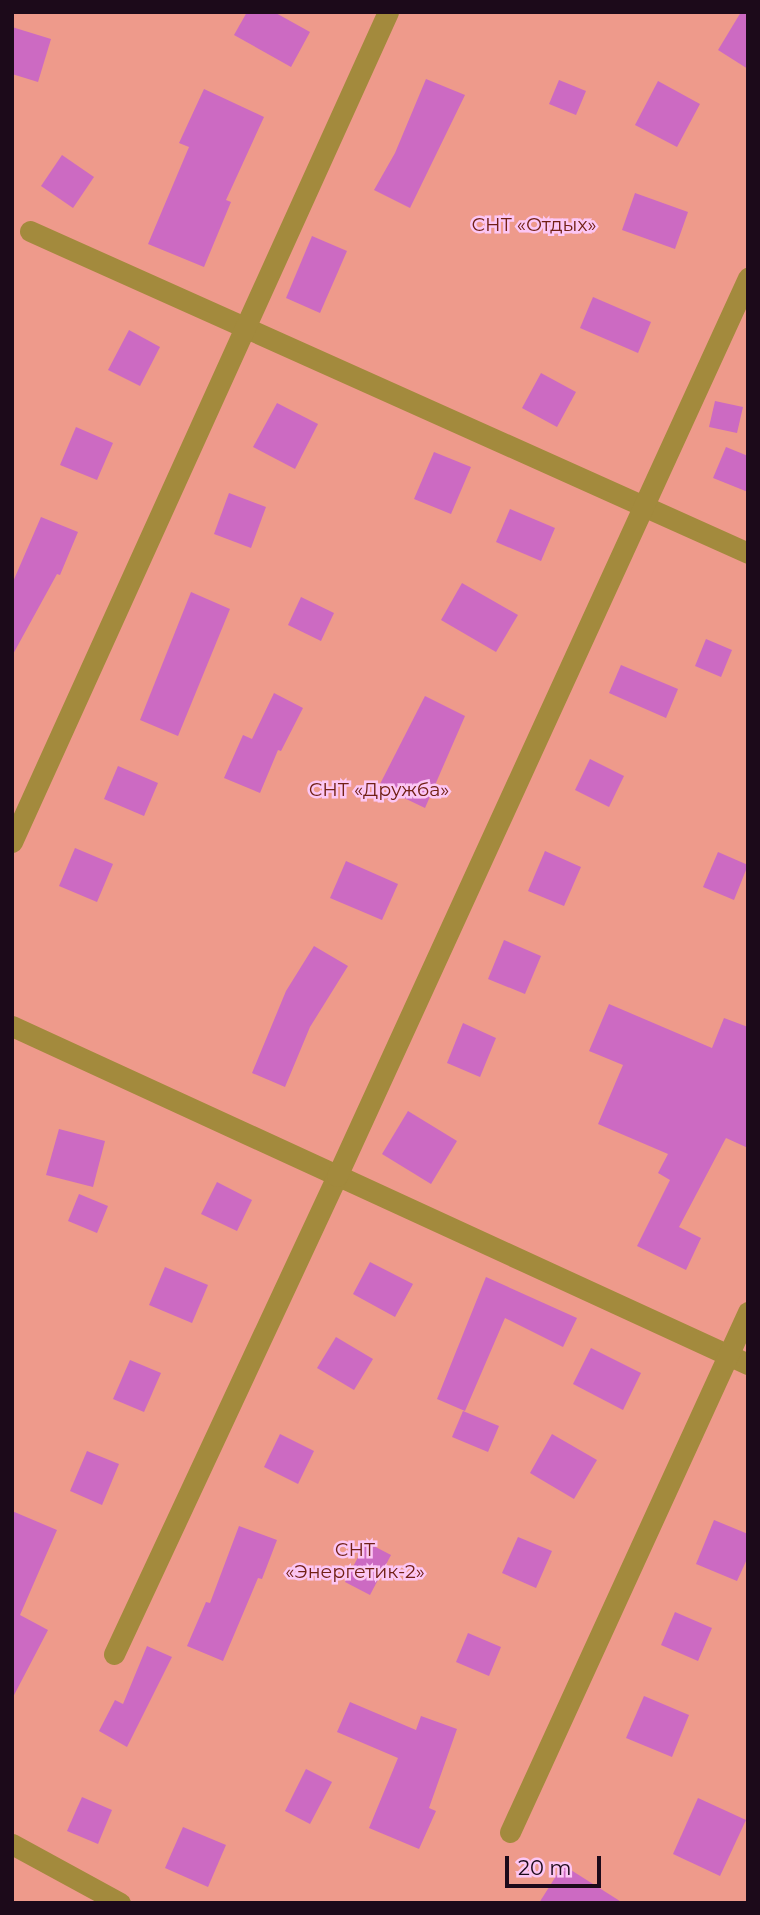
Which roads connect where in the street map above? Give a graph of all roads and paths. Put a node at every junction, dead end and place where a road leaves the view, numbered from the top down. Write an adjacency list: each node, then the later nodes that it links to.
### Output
1 (388, 12): 4 (street)
2 (30, 231): 4 (street)
3 (748, 278): 5 (street)
4 (245, 327): 5 (street); 7 (street)
5 (644, 507): 6 (street); 9 (street)
6 (748, 553)
7 (12, 842)
8 (12, 1026): 9 (street)
9 (337, 1176): 11 (street); 13 (street)
10 (748, 1312): 11 (street)
11 (728, 1355): 12 (street); 14 (street)
12 (748, 1364)
13 (114, 1654)
14 (510, 1832)
15 (12, 1844): 16 (street)
16 (120, 1903)

